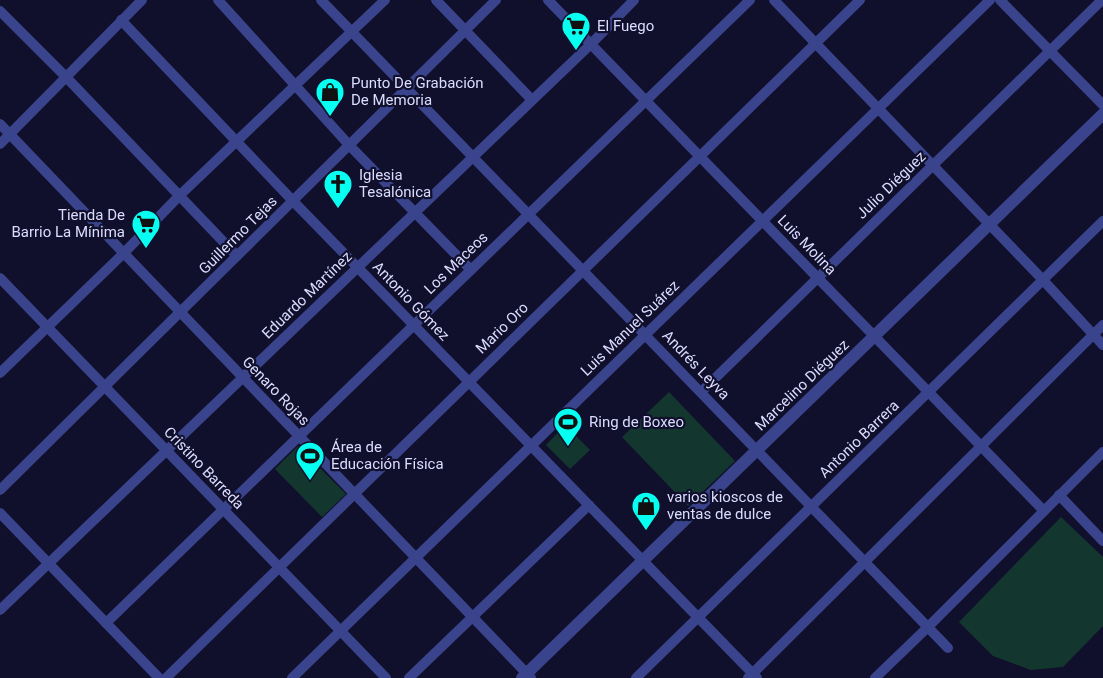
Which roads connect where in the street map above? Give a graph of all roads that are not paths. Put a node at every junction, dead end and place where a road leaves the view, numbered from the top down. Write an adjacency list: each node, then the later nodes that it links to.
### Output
1 (142, 0): 16 (street)
2 (218, 0): 23 (street)
3 (321, 0): 18 (street, Andrés Leyva)
4 (385, 0): 18 (street)
5 (436, 0): 17 (street)
6 (496, 0): 17 (street, Guillermo Tejas)
7 (548, 0): 19 (street, Luis Molina)
8 (634, 0): 19 (street, Eduardo Martínez)
9 (750, 0): 26 (street, Los Maceos)
10 (774, 0): 20 (street)
11 (860, 0): 20 (street, Mario Oro)
12 (990, 0): 28 (street, Luis Manuel Suárez)
13 (1000, 0): 21 (street)
14 (1102, 0): 21 (street, Julio Diéguez)
15 (0, 11): 22 (street)
16 (121, 20): 22 (street); 32 (street, Antonio Gómez)
17 (465, 30): 24 (street, Guillermo Tejas); 25 (street)
18 (352, 32): 23 (street); 24 (street, Andrés Leyva)
19 (591, 44): 25 (street, Eduardo Martínez); 26 (street, Luis Molina)
20 (815, 44): 28 (street); 35 (street, Mario Oro)
21 (1050, 51): 27 (street); 37 (street, Julio Diéguez)
22 (66, 77): 31 (street); 38 (street)
23 (296, 87): 32 (street); 34 (street)
24 (407, 88): 34 (street, Guillermo Tejas); 36 (street, Andrés Leyva)
25 (532, 100): 36 (street, Eduardo Martínez)
26 (646, 101): 35 (street, Luis Molina); 41 (street, Los Maceos)
27 (1103, 105)
28 (878, 109): 37 (street); 42 (street, Luis Manuel Suárez)
29 (1103, 114): 44 (street, Marcelino Diéguez)
30 (0, 124): 31 (street, Genaro Rojas)
31 (10, 135): 33 (street); 45 (street, Genaro Rojas)
32 (237, 141): 38 (street); 39 (street, Antonio Gómez)
33 (0, 144)
34 (350, 146): 39 (street, Guillermo Tejas); 40 (street)
35 (699, 156): 42 (street, Luis Molina); 49 (street, Mario Oro)
36 (472, 157): 40 (street, Eduardo Martínez); 41 (street, Andrés Leyva)
37 (933, 166): 44 (street); 51 (street, Julio Diéguez)
38 (179, 196): 45 (street); 46 (street)
39 (293, 201): 46 (street, Guillermo Tejas); 47 (street, Antonio Gómez)
40 (414, 213): 47 (street, Eduardo Martínez); 48 (street)
41 (529, 214): 48 (street, Los Maceos); 49 (street, Andrés Leyva)
42 (762, 221): 51 (street, Luis Molina); 57 (street, Luis Manuel Suárez)
43 (1103, 221): 52 (street, Antonio Barrera)
44 (990, 224): 52 (street); 59 (street, Marcelino Diéguez)
45 (124, 254): 53 (street, Genaro Rojas); 56 (street)
46 (237, 256): 53 (street, Guillermo Tejas)
47 (358, 267): 54 (street, Antonio Gómez); 62 (street, Eduardo Martínez)
48 (471, 270): 54 (street, Los Maceos)
49 (582, 270): 57 (street, Andrés Leyva); 63 (street, Mario Oro)
50 (0, 278): 56 (street, Cristino Barreda)
51 (818, 278): 59 (street, Luis Molina); 65 (street, Julio Diéguez)
52 (1043, 280): 58 (street); 66 (street, Antonio Barrera)
53 (181, 313): 62 (street, Genaro Rojas); 64 (street, Guillermo Tejas)
54 (414, 325): 63 (street, Antonio Gómez); 67 (street, Los Maceos)
55 (1103, 325): 58 (street)
56 (48, 328): 61 (street); 64 (street, Cristino Barreda)
57 (645, 334): 65 (street, Andrés Leyva); 68 (street, Luis Manuel Suárez)
58 (1093, 334): 60 (street); 69 (street)
59 (874, 336): 66 (street, Luis Molina); 70 (street, Marcelino Diéguez)
60 (1103, 345)
61 (0, 374)
62 (243, 378): 67 (street, Genaro Rojas); 71 (street, Eduardo Martínez)
63 (469, 381): 68 (street, Antonio Gómez); 74 (street, Mario Oro)
64 (105, 387): 71 (street, Cristino Barreda); 73 (street, Guillermo Tejas)
65 (701, 392): 70 (street, Andrés Leyva)
66 (928, 392): 69 (street, Luis Molina); 77 (street, Antonio Barrera)
67 (299, 436): 74 (street, Genaro Rojas); 78 (street, Los Maceos)
68 (531, 445): 76 (street, Antonio Gómez); 82 (street, Luis Manuel Suárez)
69 (980, 447): 79 (street, Luis Molina); 84 (street)
70 (758, 449): 77 (street, Andrés Leyva); 83 (street, Marcelino Diéguez)
71 (167, 451): 78 (street, Cristino Barreda); 85 (street, Eduardo Martínez)
72 (1103, 452): 75 (street)
73 (0, 490)
74 (354, 494): 82 (street, Genaro Rojas); 86 (street, Mario Oro)
75 (1059, 495): 79 (street); 81 (street)
76 (589, 505): 83 (street, Antonio Gómez); 88 (street)
77 (812, 506): 84 (street, Andrés Leyva); 89 (street, Antonio Barrera)
78 (224, 510): 86 (street, Cristino Barreda); 90 (street, Los Maceos)
79 (1044, 511): 91 (street)
80 (0, 513): 85 (street)
81 (1103, 541)
82 (416, 557): 88 (street, Genaro Rojas); 92 (street, Luis Manuel Suárez)
83 (643, 561): 89 (street, Antonio Gómez); 94 (street, Marcelino Diéguez)
84 (865, 561): 91 (street, Andrés Leyva); 95 (street)
85 (49, 564): 87 (street, Eduardo Martínez); 90 (street)
86 (279, 568): 92 (street, Cristino Barreda); 97 (street, Mario Oro)
87 (0, 610)
88 (472, 616): 94 (street, Genaro Rojas); 100 (street)
89 (698, 617): 95 (street, Antonio Gómez); 101 (street, Antonio Barrera)
90 (106, 623): 96 (street)
91 (928, 627): 93 (street, Andrés Leyva); 102 (street)
92 (340, 631): 98 (street, Luis Manuel Suárez); 99 (street, Cristino Barreda)
93 (948, 648)
94 (527, 676)
95 (753, 676)
96 (159, 678)
97 (166, 678)
98 (292, 678)
99 (386, 678)
100 (409, 678)
101 (636, 678)
102 (875, 678)

